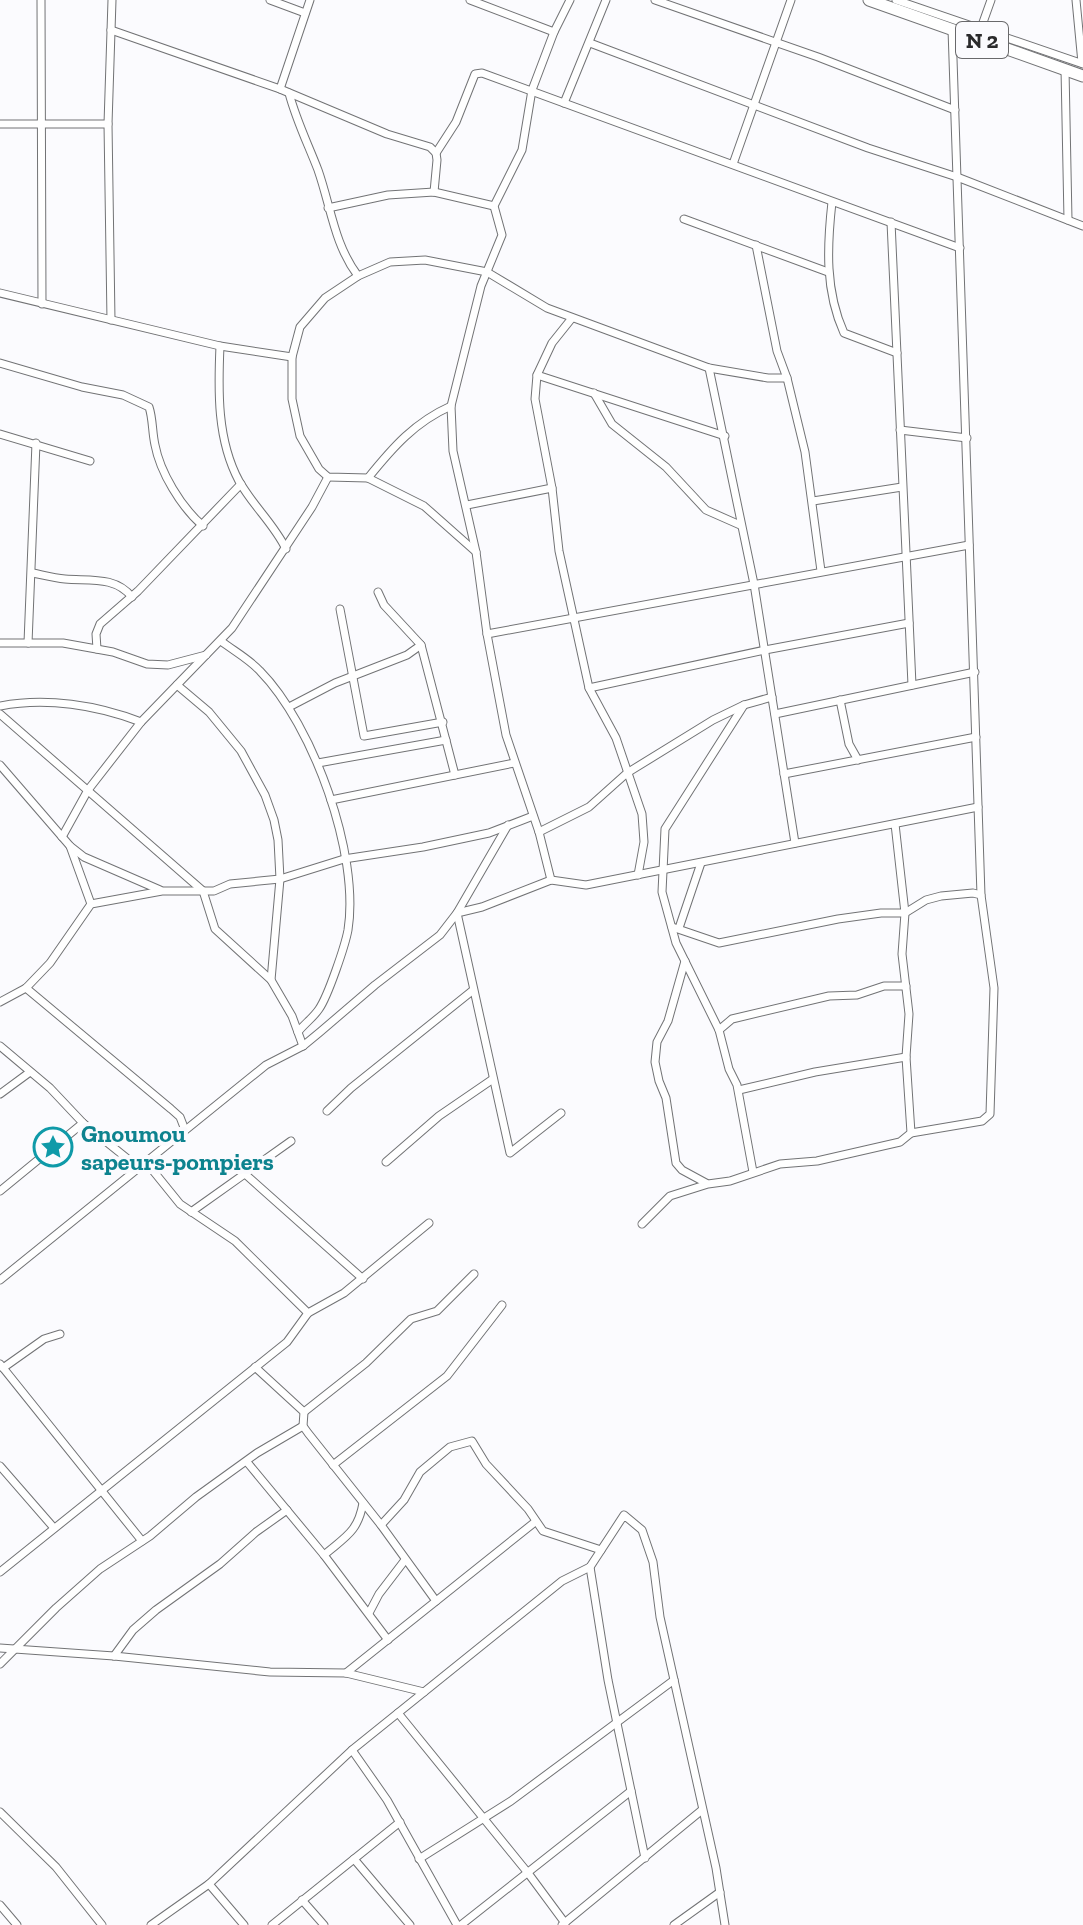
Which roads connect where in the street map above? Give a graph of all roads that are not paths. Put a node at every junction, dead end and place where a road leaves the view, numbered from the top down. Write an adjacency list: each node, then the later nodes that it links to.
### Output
1 (41, 0): 30 (street)
2 (112, 0): 17 (street)
3 (270, 0): 14 (street)
4 (310, 0): 14 (street)
5 (470, 0): 18 (street)
6 (570, 0): 18 (street)
7 (606, 0): 19 (street)
8 (655, 0): 20 (street)
9 (791, 0): 20 (street)
10 (896, 0): 15 (street)
11 (991, 0): 15 (street)
12 (1076, 0): 21 (street)
13 (877, 1): 16 (main road, N 2)
14 (305, 13): 23 (street)
15 (981, 28): 21 (street)
16 (952, 29): 22 (main road, N 2); 28 (street)
17 (111, 30): 23 (street); 31 (street)
18 (554, 32): 24 (street)
19 (590, 43): 26 (street); 27 (street)
20 (778, 43): 27 (street); 28 (street)
21 (1083, 68): 22 (main road, N 2)
22 (1065, 69): 40 (street)
23 (280, 89): 25 (street)
24 (532, 90): 26 (street); 32 (street); 37 (street)
25 (289, 93): 32 (street); 38 (street)
26 (564, 103): 33 (street)
27 (756, 105): 33 (street); 34 (street)
28 (955, 110): 34 (street)
29 (0, 124): 30 (street)
30 (43, 124): 31 (street); 49 (street)
31 (108, 124): 51 (street)
32 (436, 153): 35 (street)
33 (733, 164): 36 (street)
34 (957, 177): 40 (street); 44 (street)
35 (434, 192): 37 (street); 38 (street)
36 (832, 202): 41 (street); 46 (street)
37 (494, 206): 45 (street)
38 (328, 208): 47 (street)
39 (684, 219): 43 (street)
40 (1068, 220): 42 (street)
41 (891, 222): 44 (street); 53 (street)
42 (1083, 226)
43 (756, 245): 46 (street); 58 (street)
44 (960, 248): 64 (street)
45 (487, 272): 47 (street); 50 (street); 60 (street)
46 (828, 272): 53 (street)
47 (358, 276): 54 (street)
48 (0, 293): 49 (street)
49 (42, 304): 51 (street)
50 (572, 318): 56 (street); 57 (street)
51 (111, 320): 52 (street)
52 (220, 346): 54 (street); 69 (street)
53 (897, 353): 61 (street)
54 (292, 357): 67 (street)
55 (0, 363): 75 (street)
56 (709, 368): 58 (street); 63 (street)
57 (537, 375): 59 (street); 71 (street)
58 (787, 378): 72 (street)
59 (594, 393): 63 (street); 74 (street)
60 (451, 406): 68 (street); 73 (street)
61 (900, 430): 64 (street); 70 (street)
62 (0, 434): 65 (street)
63 (725, 436): 74 (street)
64 (967, 438): 76 (street)
65 (36, 443): 66 (street); 81 (street)
66 (90, 461)
67 (328, 477): 68 (street); 77 (street)
68 (368, 478): 78 (street)
69 (241, 484): 75 (street); 77 (street)
70 (902, 487): 72 (street); 79 (street)
71 (552, 488): 73 (street); 86 (street)
72 (813, 501): 80 (street)
73 (467, 505): 78 (street)
74 (740, 525): 82 (street)
75 (203, 526): 84 (street)
76 (969, 545): 79 (street); 96 (street)
77 (286, 549): 89 (street)
78 (476, 552): 88 (street)
79 (906, 556): 80 (street); 87 (street)
80 (821, 571): 82 (street)
81 (33, 573): 84 (street); 91 (street)
82 (754, 584): 86 (street); 94 (street)
83 (378, 592): 92 (street)
84 (132, 597): 93 (street)
85 (340, 609): 97 (street)
86 (575, 617): 88 (street); 100 (street)
87 (909, 623): 94 (street); 99 (street)
88 (487, 634): 114 (street)
89 (221, 641): 95 (street); 105 (street)
90 (0, 643): 91 (street)
91 (28, 643): 93 (street)
92 (421, 645): 97 (street); 109 (street)
93 (97, 649): 95 (street)
94 (765, 650): 100 (street); 101 (street)
95 (208, 655): 98 (street)
96 (975, 672): 99 (street); 110 (street)
97 (352, 678): 105 (street); 109 (street)
98 (177, 685): 108 (street); 133 (street)
99 (912, 685): 102 (street)
100 (589, 688): 116 (street)
101 (772, 697): 103 (street); 107 (street)
102 (840, 700): 107 (street); 112 (street)
103 (744, 705): 116 (street); 131 (street)
104 (0, 706): 108 (street)
105 (289, 707): 113 (street)
106 (0, 714): 119 (street)
107 (775, 714): 117 (street)
108 (141, 722): 119 (street)
109 (443, 722): 111 (street)
110 (976, 737): 112 (street); 121 (street)
111 (446, 740): 113 (street); 118 (street)
112 (858, 760): 117 (street)
113 (318, 763): 120 (street)
114 (514, 763): 118 (street); 122 (street)
115 (0, 765): 126 (street)
116 (627, 773): 125 (street); 132 (street)
117 (784, 774): 127 (street)
118 (455, 775): 120 (street)
119 (88, 790): 126 (street); 136 (street)
120 (331, 800): 129 (street)
121 (978, 807): 123 (street); 137 (street)
122 (533, 816): 124 (street); 125 (street)
123 (895, 824): 127 (street); 140 (street)
124 (508, 825): 129 (street); 139 (street)
125 (539, 832): 134 (street)
126 (62, 837): 128 (street)
127 (795, 843): 130 (street)
128 (70, 846): 135 (street); 138 (street)
129 (344, 859): 133 (street); 149 (street)
130 (701, 863): 131 (street); 141 (street)
131 (662, 872): 132 (street); 141 (street)
132 (638, 875): 134 (street)
133 (280, 879): 136 (street); 143 (street)
134 (551, 880): 139 (street)
135 (162, 891): 136 (street); 138 (street)
136 (203, 891): 143 (street)
137 (981, 895): 140 (street); 161 (street)
138 (91, 904): 145 (street)
139 (457, 913): 146 (street); 151 (street)
140 (905, 913): 141 (street); 144 (street)
141 (675, 927): 142 (street)
142 (685, 961): 148 (street); 168 (street)
143 (271, 980): 149 (street)
144 (906, 986): 148 (street); 152 (street)
145 (26, 988): 147 (street); 160 (street)
146 (472, 991): 154 (street); 157 (street)
147 (0, 1002)
148 (719, 1030): 155 (street)
149 (298, 1032): 151 (street)
150 (0, 1046): 153 (street)
151 (303, 1046): 160 (street)
152 (906, 1057): 155 (street); 161 (street)
153 (30, 1072): 156 (street); 159 (street)
154 (493, 1079): 158 (street); 164 (street)
155 (739, 1090): 166 (street)
156 (0, 1094)
157 (327, 1111)
158 (561, 1113)
159 (83, 1123): 165 (street); 169 (street)
160 (185, 1130): 163 (street)
161 (911, 1133): 166 (street)
162 (291, 1141): 167 (street)
163 (146, 1162): 165 (street); 170 (street)
164 (386, 1162)
165 (139, 1168): 175 (street)
166 (753, 1172): 168 (street)
167 (245, 1174): 170 (street); 174 (street)
168 (708, 1184): 172 (street)
169 (0, 1191)
170 (191, 1212): 177 (street)
171 (429, 1223): 174 (street)
172 (642, 1224)
173 (474, 1274): 181 (street)
174 (363, 1279): 177 (street)
175 (0, 1280)
176 (502, 1305): 184 (street)
177 (308, 1313): 180 (street)
178 (60, 1334): 179 (street)
179 (1, 1366): 186 (street)
180 (255, 1367): 181 (street); 186 (street)
181 (304, 1412): 182 (street)
182 (303, 1426): 183 (street); 184 (street)
183 (247, 1462): 188 (street); 192 (street)
184 (333, 1465): 187 (street)
185 (0, 1466): 191 (street)
186 (101, 1490): 191 (street); 192 (street)
187 (363, 1503): 190 (street); 194 (street)
188 (287, 1510): 194 (street); 203 (street)
189 (535, 1522): 190 (street); 193 (street); 198 (street)
190 (381, 1525): 195 (street)
191 (54, 1528): 197 (street)
192 (142, 1541): 202 (street)
193 (601, 1550): 196 (street); 206 (street)
194 (324, 1555): 199 (street)
195 (405, 1560): 198 (street); 199 (street)
196 (590, 1567): 207 (street); 209 (street)
197 (0, 1572)
198 (436, 1601): 200 (street)
199 (369, 1613): 200 (street)
200 (388, 1640): 205 (street)
201 (0, 1648): 202 (street)
202 (15, 1650): 203 (street); 204 (street)
203 (114, 1656): 205 (street)
204 (0, 1664)
205 (346, 1673): 207 (street)
206 (674, 1680): 209 (street); 212 (street)
207 (424, 1692): 208 (street)
208 (398, 1713): 210 (street); 214 (street)
209 (617, 1723): 211 (street); 214 (street)
210 (352, 1750): 215 (street); 220 (street)
211 (631, 1791): 216 (street); 219 (street)
212 (702, 1810): 216 (street); 221 (street)
213 (0, 1812): 227 (street)
214 (485, 1819): 218 (street); 219 (street)
215 (400, 1822): 217 (street); 218 (street)
216 (645, 1858): 225 (street)
217 (354, 1859): 222 (street); 231 (street)
218 (419, 1859): 232 (street)
219 (528, 1873): 225 (street); 232 (street)
220 (209, 1884): 224 (street); 228 (street)
221 (720, 1892): 233 (street); 234 (street)
222 (302, 1900): 229 (street); 230 (street)
223 (0, 1905): 226 (street)
224 (157, 1923)
225 (564, 1924)
226 (17, 1925)
227 (102, 1925)
228 (244, 1925)
229 (272, 1925)
230 (324, 1925)
231 (410, 1925)
232 (459, 1925)
233 (674, 1925)
234 (725, 1925)

